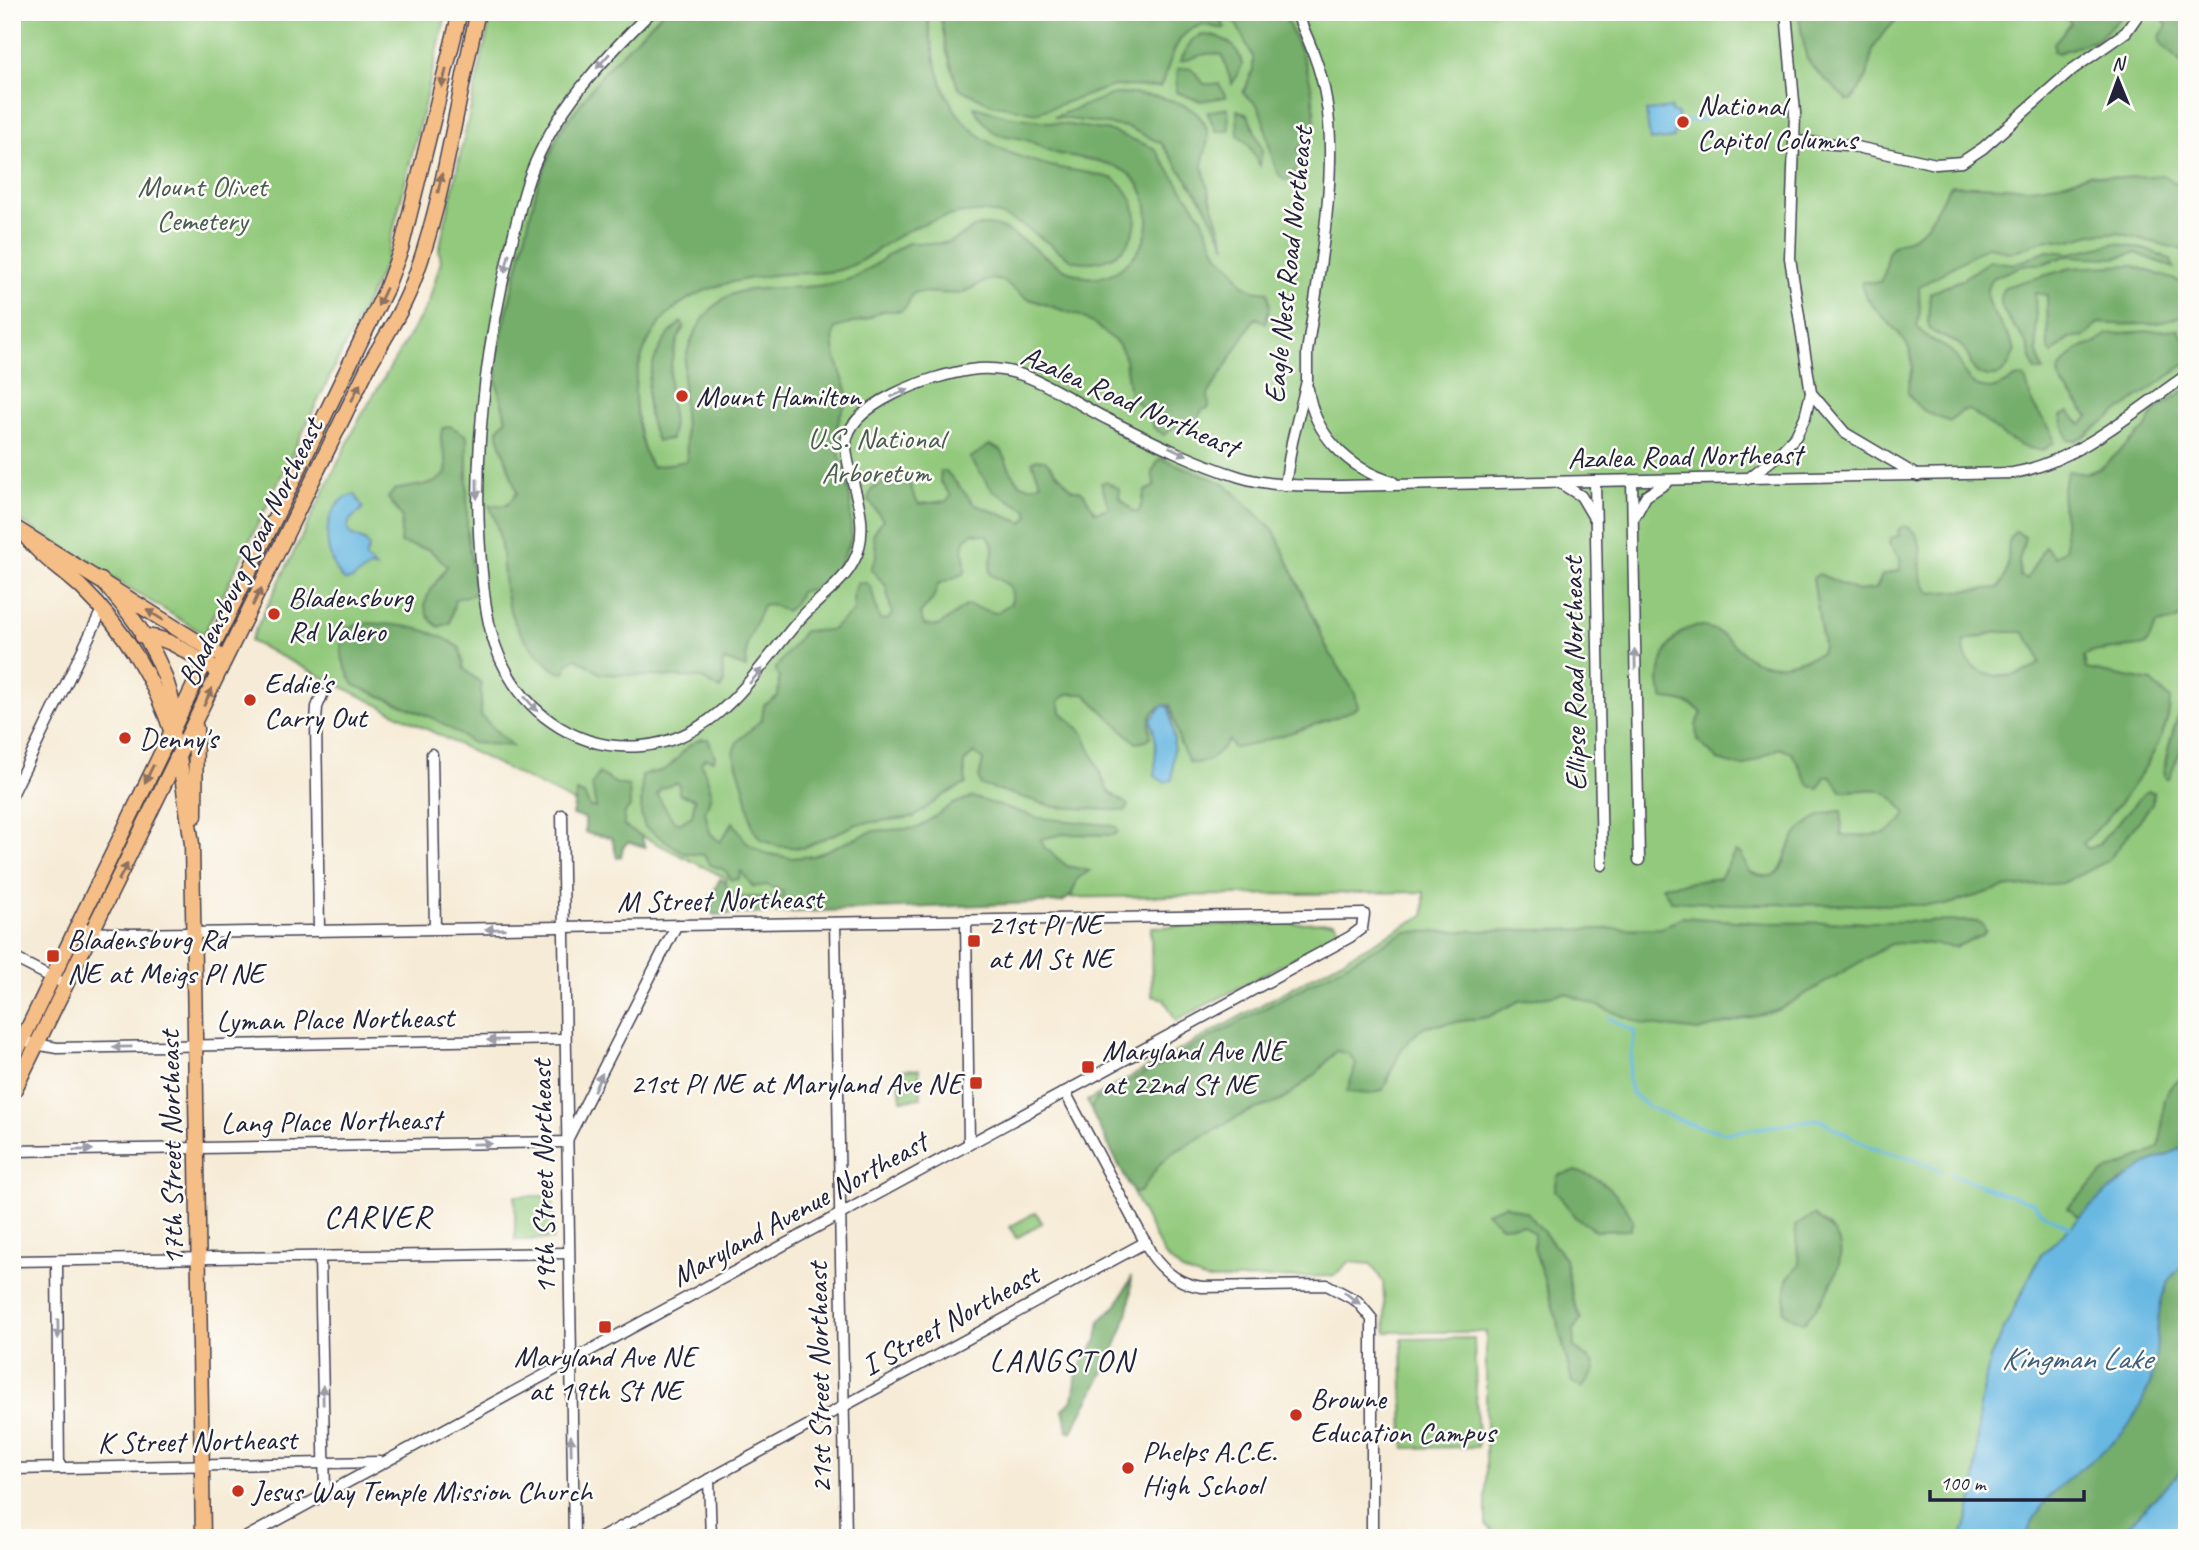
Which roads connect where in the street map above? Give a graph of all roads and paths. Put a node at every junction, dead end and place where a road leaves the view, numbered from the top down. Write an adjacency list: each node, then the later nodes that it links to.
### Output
1 (460, 12): 17 (main road, Bladensburg Road Northeast, one-way to 17)
2 (478, 12): 20 (main road, Bladensburg Road Northeast, one-way to 2)
3 (651, 12): 18 (street, Azalea Road Northeast, one-way to 18)
4 (1296, 12): 9 (street, Eagle Nest Road Northeast)
5 (1786, 12): 7 (street)
6 (2140, 12): 7 (street)
7 (1794, 141): 10 (street)
8 (2187, 375): 11 (street, Azalea Road Northeast)
9 (1307, 381): 18 (street, Eagle Nest Road Northeast); 19 (street, Azalea Road Northeast)
10 (1811, 393): 11 (street); 12 (street)
11 (1919, 476): 12 (street, Azalea Road Northeast)
12 (1748, 479): 13 (street, Azalea Road Northeast)
13 (1672, 480): 15 (street, Azalea Road Northeast); 22 (street)
14 (1595, 481): 15 (street, Azalea Road Northeast); 16 (street, Azalea Road Northeast); 21 (street, Ellipse Road Northeast)
15 (1632, 481): 22 (street)
16 (1558, 482): 19 (street, Azalea Road Northeast); 21 (street)
17 (292, 485): 20 (main road); 23 (main road, Bladensburg Road Northeast)
18 (1285, 485): 19 (street, Azalea Road Northeast)
19 (1403, 485)
20 (307, 493): 25 (main road, Bladensburg Road Northeast)
21 (1596, 524): 42 (street, Ellipse Road Northeast)
22 (1633, 525): 41 (street, one-way to 22)
23 (271, 527): 25 (main road); 30 (main road, Bladensburg Road Northeast)
24 (18, 530): 26 (main road); 27 (main road)
25 (287, 535): 31 (main road, Bladensburg Road Northeast, one-way to 25)
26 (101, 580): 28 (main road); 30 (main road, one-way to 26)
27 (102, 610): 29 (main road); 37 (street)
28 (146, 636): 29 (main road); 30 (main road); 34 (main road)
29 (124, 637): 34 (main road)
30 (207, 656): 31 (main road); 34 (main road, Bladensburg Road Northeast)
31 (223, 665): 33 (main road, Bladensburg Road Northeast, one-way to 31)
32 (322, 695): 50 (street)
33 (196, 723): 36 (main road, Bladensburg Road Northeast); 40 (main road)
34 (173, 725): 36 (main road, 17th Street Northeast); 47 (main road, Bladensburg Road Northeast, one-way to 47)
35 (432, 754): 49 (street)
36 (179, 758): 40 (main road, 17th Street Northeast); 47 (main road, Bladensburg Road Northeast, one-way to 36)
37 (16, 778): 38 (street)
38 (12, 795)
39 (562, 815): 48 (street, 19th Street Northeast)
40 (191, 832): 51 (main road, 17th Street Northeast)
41 (1639, 860)
42 (1602, 865)
43 (1364, 914): 44 (street, M Street Northeast); 58 (street, Maryland Avenue Northeast)
44 (966, 921): 45 (street, M Street Northeast); 61 (street)
45 (835, 923): 46 (street, M Street Northeast); 64 (street, 21st Street Northeast)
46 (676, 926): 48 (street, M Street Northeast); 60 (street, one-way to 46)
47 (85, 928): 51 (street, M Street Northeast); 53 (main road, Bladensburg Road Northeast)
48 (563, 928): 49 (street, M Street Northeast, one-way to 49); 54 (street, 19th Street Northeast)
49 (435, 929): 50 (street, M Street Northeast)
50 (319, 931): 51 (street, M Street Northeast)
51 (193, 933): 56 (main road, 17th Street Northeast)
52 (12, 957): 53 (street)
53 (59, 980): 55 (main road, Bladensburg Road Northeast)
54 (565, 1039): 56 (street, Lyman Place Northeast, one-way to 56); 60 (street, 19th Street Northeast)
55 (29, 1043): 56 (street, Lyman Place Northeast, one-way to 55); 57 (main road, Bladensburg Road Northeast); 59 (main road, Bladensburg Road Northeast)
56 (195, 1045): 62 (main road, 17th Street Northeast)
57 (12, 1061)
58 (1065, 1092): 61 (street, Maryland Avenue Northeast); 65 (street)
59 (12, 1095)
60 (566, 1142): 62 (street, Lang Place Northeast, one-way to 60); 66 (street, 19th Street Northeast)
61 (969, 1144): 64 (street, Maryland Avenue Northeast)
62 (197, 1148): 63 (street, Lang Place Northeast, one-way to 62); 68 (main road, 17th Street Northeast)
63 (12, 1151)
64 (841, 1214): 71 (street, Maryland Avenue Northeast); 72 (street, 21st Street Northeast)
65 (1146, 1242): 72 (street, I Street Northeast); 86 (street, one-way to 86)
66 (568, 1253): 67 (street); 71 (street, 19th Street Northeast)
67 (320, 1257): 68 (street); 74 (street, one-way to 67)
68 (198, 1259): 70 (street); 75 (main road, 17th Street Northeast)
69 (12, 1261): 70 (street)
70 (57, 1261): 77 (street, one-way to 77)
71 (569, 1362): 73 (street, Maryland Avenue Northeast); 82 (street, 19th Street Northeast, one-way to 71)
72 (844, 1406): 78 (street, I Street Northeast); 85 (street, 21st Street Northeast)
73 (383, 1462): 74 (street, K Street Northeast); 79 (street, Maryland Avenue Northeast)
74 (324, 1463): 75 (street, K Street Northeast); 79 (street)
75 (202, 1466): 77 (street, K Street Northeast); 80 (main road, 17th Street Northeast)
76 (12, 1468): 77 (street, K Street Northeast)
77 (59, 1468)
78 (709, 1479): 83 (street, I Street Northeast); 84 (street)
79 (325, 1494): 81 (street, Maryland Avenue Northeast)
80 (203, 1538)
81 (245, 1538)
82 (573, 1538)
83 (601, 1538)
84 (711, 1538)
85 (846, 1538)
86 (1372, 1538)

